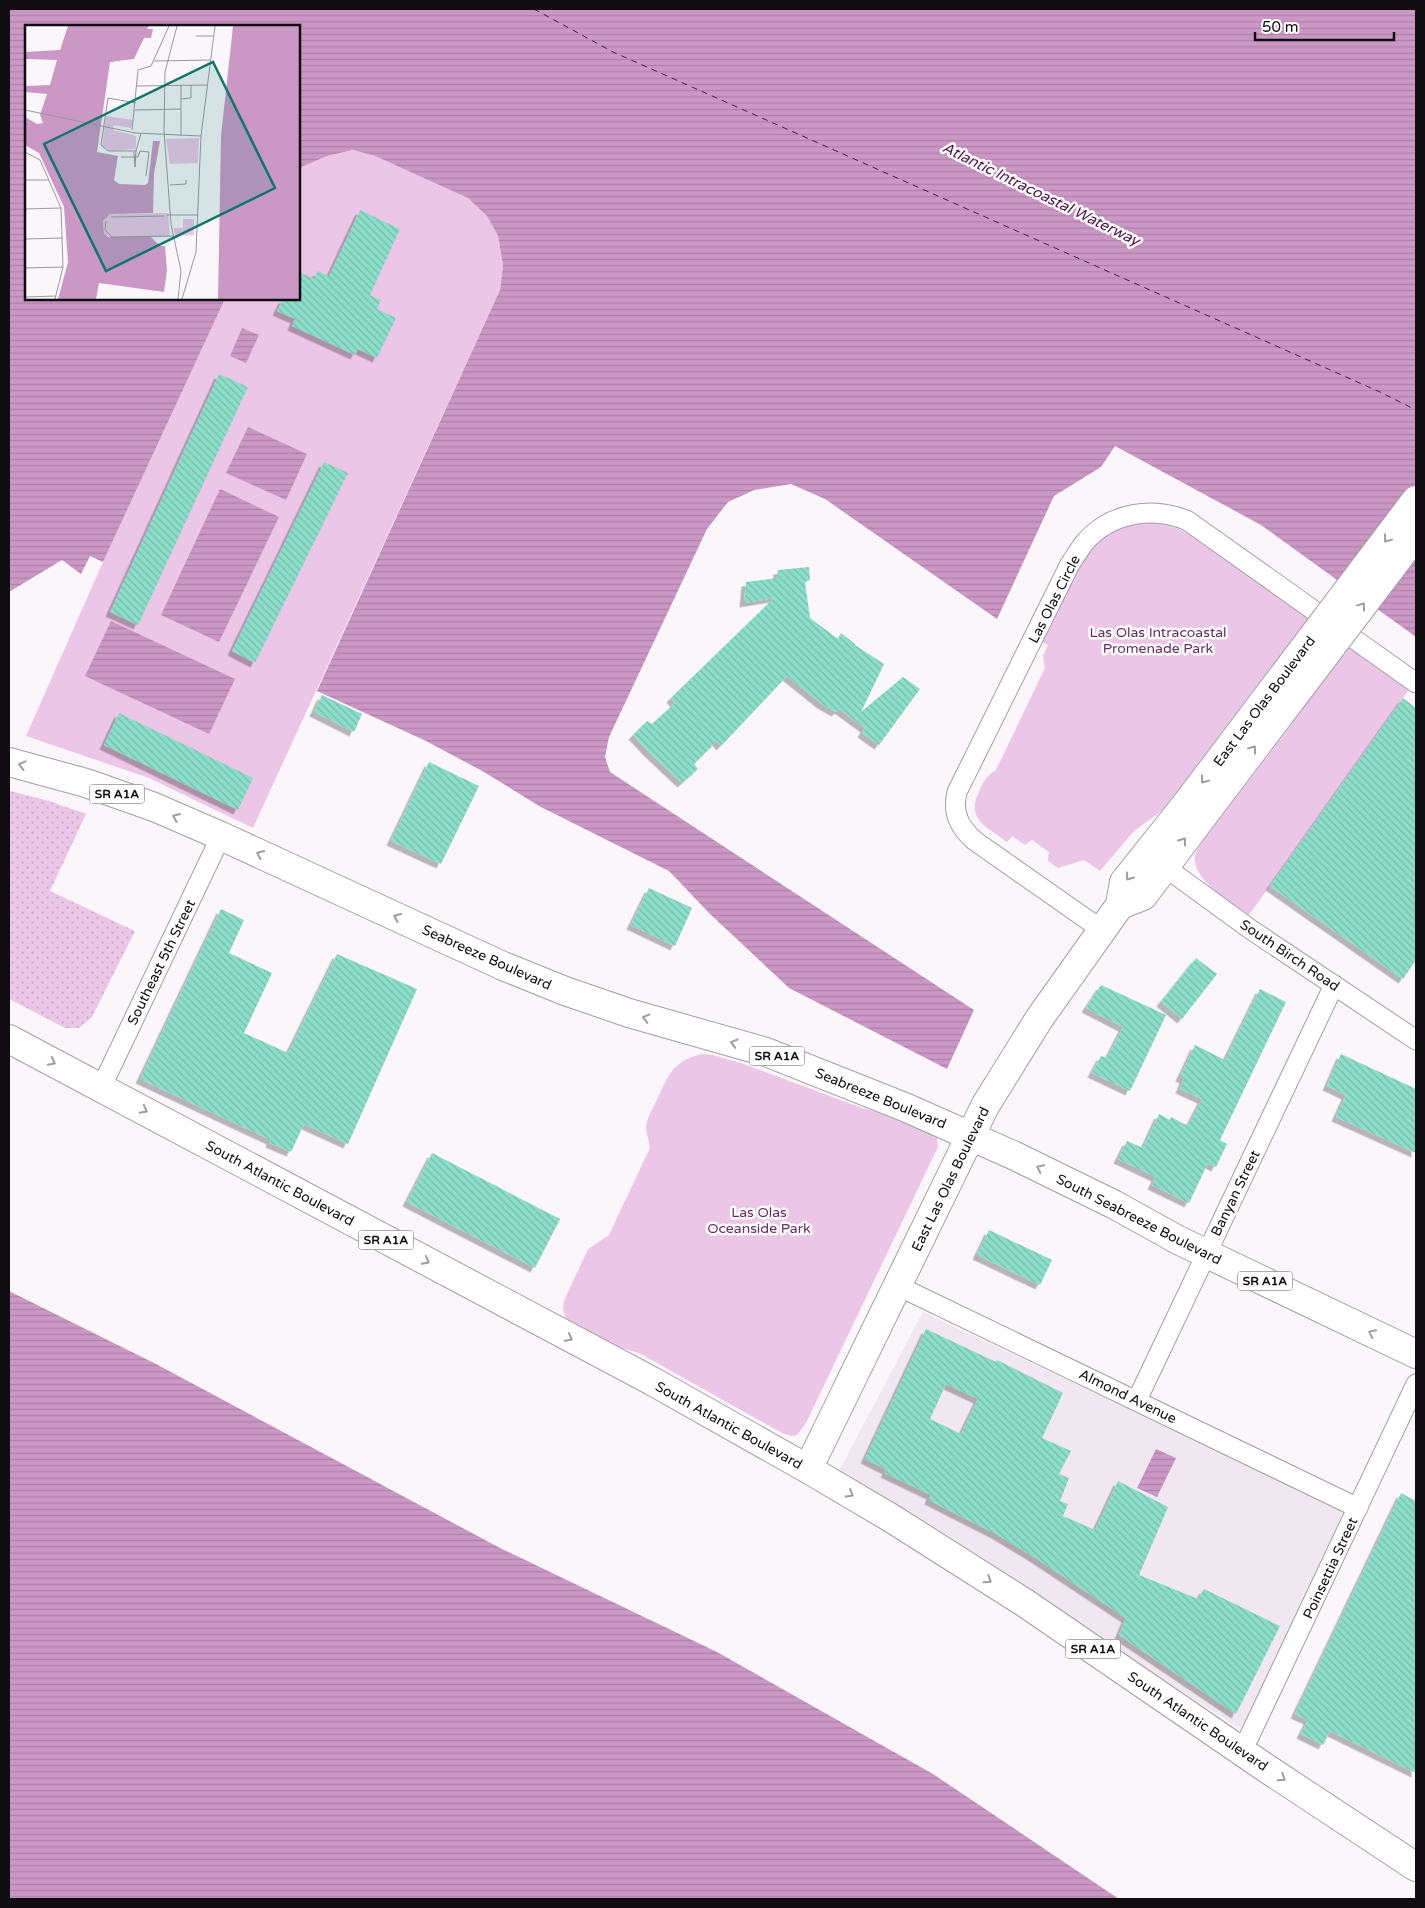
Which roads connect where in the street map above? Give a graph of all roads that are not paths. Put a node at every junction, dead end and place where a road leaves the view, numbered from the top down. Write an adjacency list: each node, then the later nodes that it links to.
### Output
1 (1416, 500): 5 (main road, East Las Olas Boulevard, one-way to 5, bridge)
2 (1416, 535): 5 (main road, East Las Olas Boulevard, one-way to 2, bridge)
3 (1416, 683): 9 (street, Las Olas Circle)
4 (9, 762): 6 (main road, Seabreeze Boulevard / SR A1A, one-way to 4)
5 (1195, 810): 7 (main road, East Las Olas Boulevard, one-way to 5); 8 (main road, East Las Olas Boulevard, one-way to 8)
6 (221, 836): 13 (street, Southeast 5th Street); 14 (main road, Seabreeze Boulevard / SR A1A, one-way to 6)
7 (1165, 867): 8 (main road, East Las Olas Boulevard); 10 (street, South Birch Road)
8 (1120, 905): 9 (main road, East Las Olas Boulevard)
9 (1102, 930): 14 (main road, East Las Olas Boulevard)
10 (1334, 986): 12 (street, South Birch Road); 15 (street, Banyan Street)
11 (9, 1039): 13 (main road, South Atlantic Boulevard / SR A1A, one-way to 13)
12 (1416, 1040)
13 (101, 1088): 20 (main road, South Atlantic Boulevard / SR A1A, one-way to 20)
14 (971, 1136): 15 (main road, South Seabreeze Boulevard / SR A1A, one-way to 14); 16 (main road, East Las Olas Boulevard)
15 (1206, 1253): 17 (main road, South Seabreeze Boulevard / SR A1A, one-way to 15); 19 (street, Banyan Street)
16 (898, 1286): 19 (street, Almond Avenue); 20 (main road, East Las Olas Boulevard)
17 (1416, 1354)
18 (1416, 1384): 21 (street, Poinsettia Street)
19 (1137, 1400): 21 (street, Almond Avenue)
20 (808, 1469): 22 (main road, South Atlantic Boulevard / SR A1A, one-way to 22)
21 (1358, 1508): 22 (street, Poinsettia Street)
22 (1241, 1750): 23 (main road, South Atlantic Boulevard / SR A1A, one-way to 23)
23 (1416, 1867)

